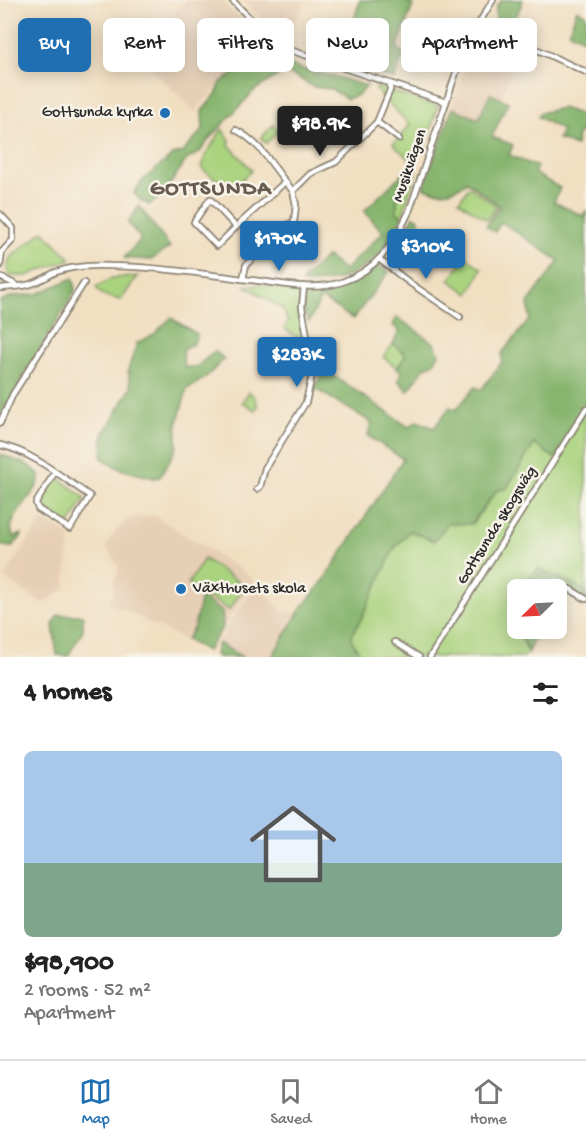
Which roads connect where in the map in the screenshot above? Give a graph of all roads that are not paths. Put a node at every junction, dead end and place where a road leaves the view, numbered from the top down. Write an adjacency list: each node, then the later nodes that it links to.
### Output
1 (232, 0): 7 (street)
2 (493, 0): 3 (street, Musikvägen)
3 (482, 18)
4 (537, 49): 6 (street)
5 (456, 72): 8 (street, Musikvägen)
6 (586, 72)
7 (390, 84): 8 (street); 9 (street)
8 (446, 102): 17 (street, Musikvägen)
9 (377, 122): 11 (street); 13 (street)
10 (236, 130): 12 (street)
11 (399, 139)
12 (285, 182): 13 (street); 15 (street)
13 (293, 191): 20 (street)
14 (0, 214): 16 (street)
15 (236, 227): 15 (street)
16 (1, 253): 18 (street)
17 (379, 259): 23 (street, Musikvägen); 25 (street)
18 (0, 266)
19 (0, 277): 22 (street)
20 (243, 279): 22 (street, Musikvägen); 23 (street, Musikvägen)
21 (84, 283): 27 (street)
22 (19, 286): 24 (street, Musikvägen)
23 (304, 286): 30 (street)
24 (0, 288)
25 (460, 317)
26 (586, 409): 35 (street, Gottsunda skogsväg)
27 (0, 423)
28 (0, 445): 29 (street)
29 (55, 472): 29 (street)
30 (257, 489)
31 (570, 589): 32 (street)
32 (586, 599)
33 (395, 642): 34 (street)
34 (419, 657)
35 (430, 657)

